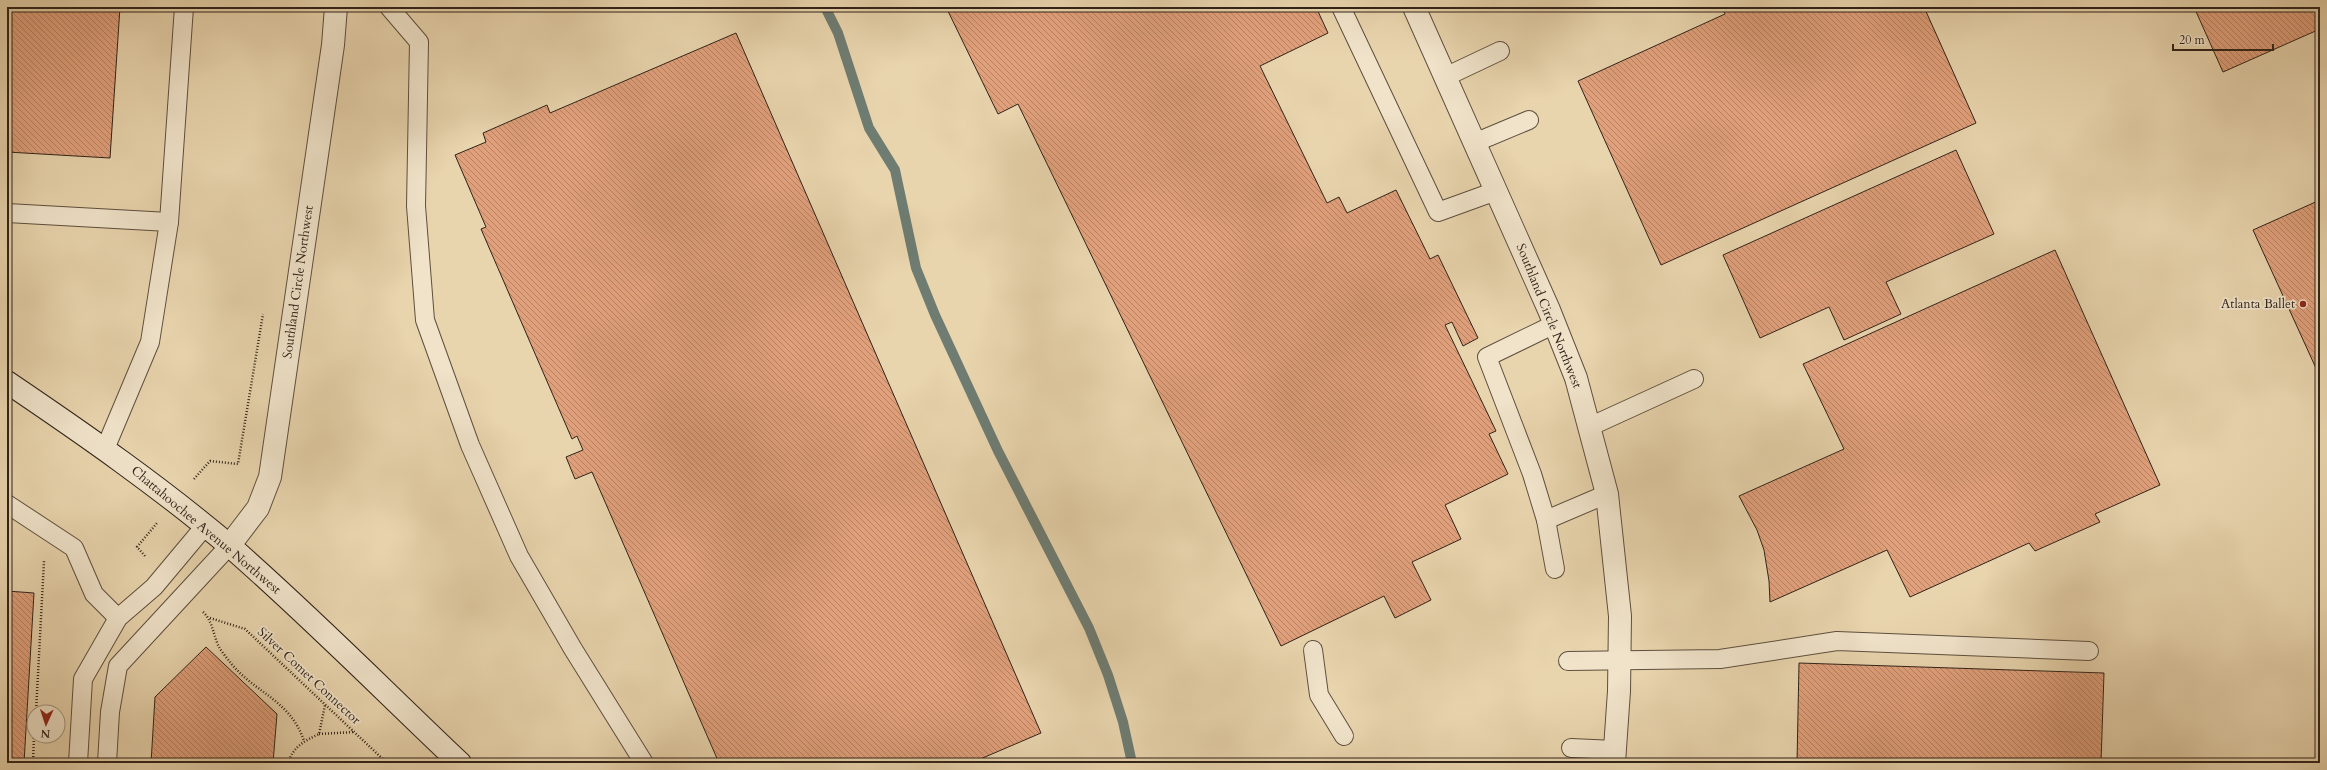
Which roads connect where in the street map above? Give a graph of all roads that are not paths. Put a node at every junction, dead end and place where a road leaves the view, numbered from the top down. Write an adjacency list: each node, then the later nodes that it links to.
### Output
1 (184, 7): 12 (lane)
2 (336, 7): 22 (street, Southland Circle Northwest)
3 (389, 7): 35 (lane)
4 (1341, 7): 10 (lane)
5 (1414, 7): 7 (street, Southland Circle Northwest)
6 (1500, 51): 7 (lane)
7 (1445, 77): 9 (street, Southland Circle Northwest)
8 (1529, 120): 9 (lane)
9 (1474, 142): 10 (street, Southland Circle Northwest)
10 (1496, 191): 13 (street, Southland Circle Northwest)
11 (7, 213): 12 (lane)
12 (170, 222): 17 (lane)
13 (1555, 324): 16 (street, Southland Circle Northwest); 20 (lane)
14 (1694, 379): 16 (lane)
15 (7, 382): 17 (street, Chattahoochee Avenue Northwest)
16 (1589, 428): 18 (street, Southland Circle Northwest)
17 (105, 449): 21 (street, Chattahoochee Avenue Northwest)
18 (1607, 494): 20 (lane); 28 (street, Southland Circle Northwest)
19 (7, 504): 24 (lane)
20 (1546, 520): 23 (lane)
21 (205, 526): 22 (street, Chattahoochee Avenue Northwest); 24 (lane)
22 (230, 546): 33 (lane); 34 (street, Chattahoochee Avenue Northwest)
23 (1555, 569)
24 (118, 618): 32 (lane)
25 (1313, 650): 29 (lane)
26 (2089, 651): 28 (lane)
27 (1568, 661): 28 (lane)
28 (1620, 662): 31 (street, Southland Circle Northwest)
29 (1344, 736)
30 (1571, 748): 31 (lane)
31 (1614, 756)
32 (78, 763)
33 (107, 763)
34 (460, 763)
35 (644, 763)

